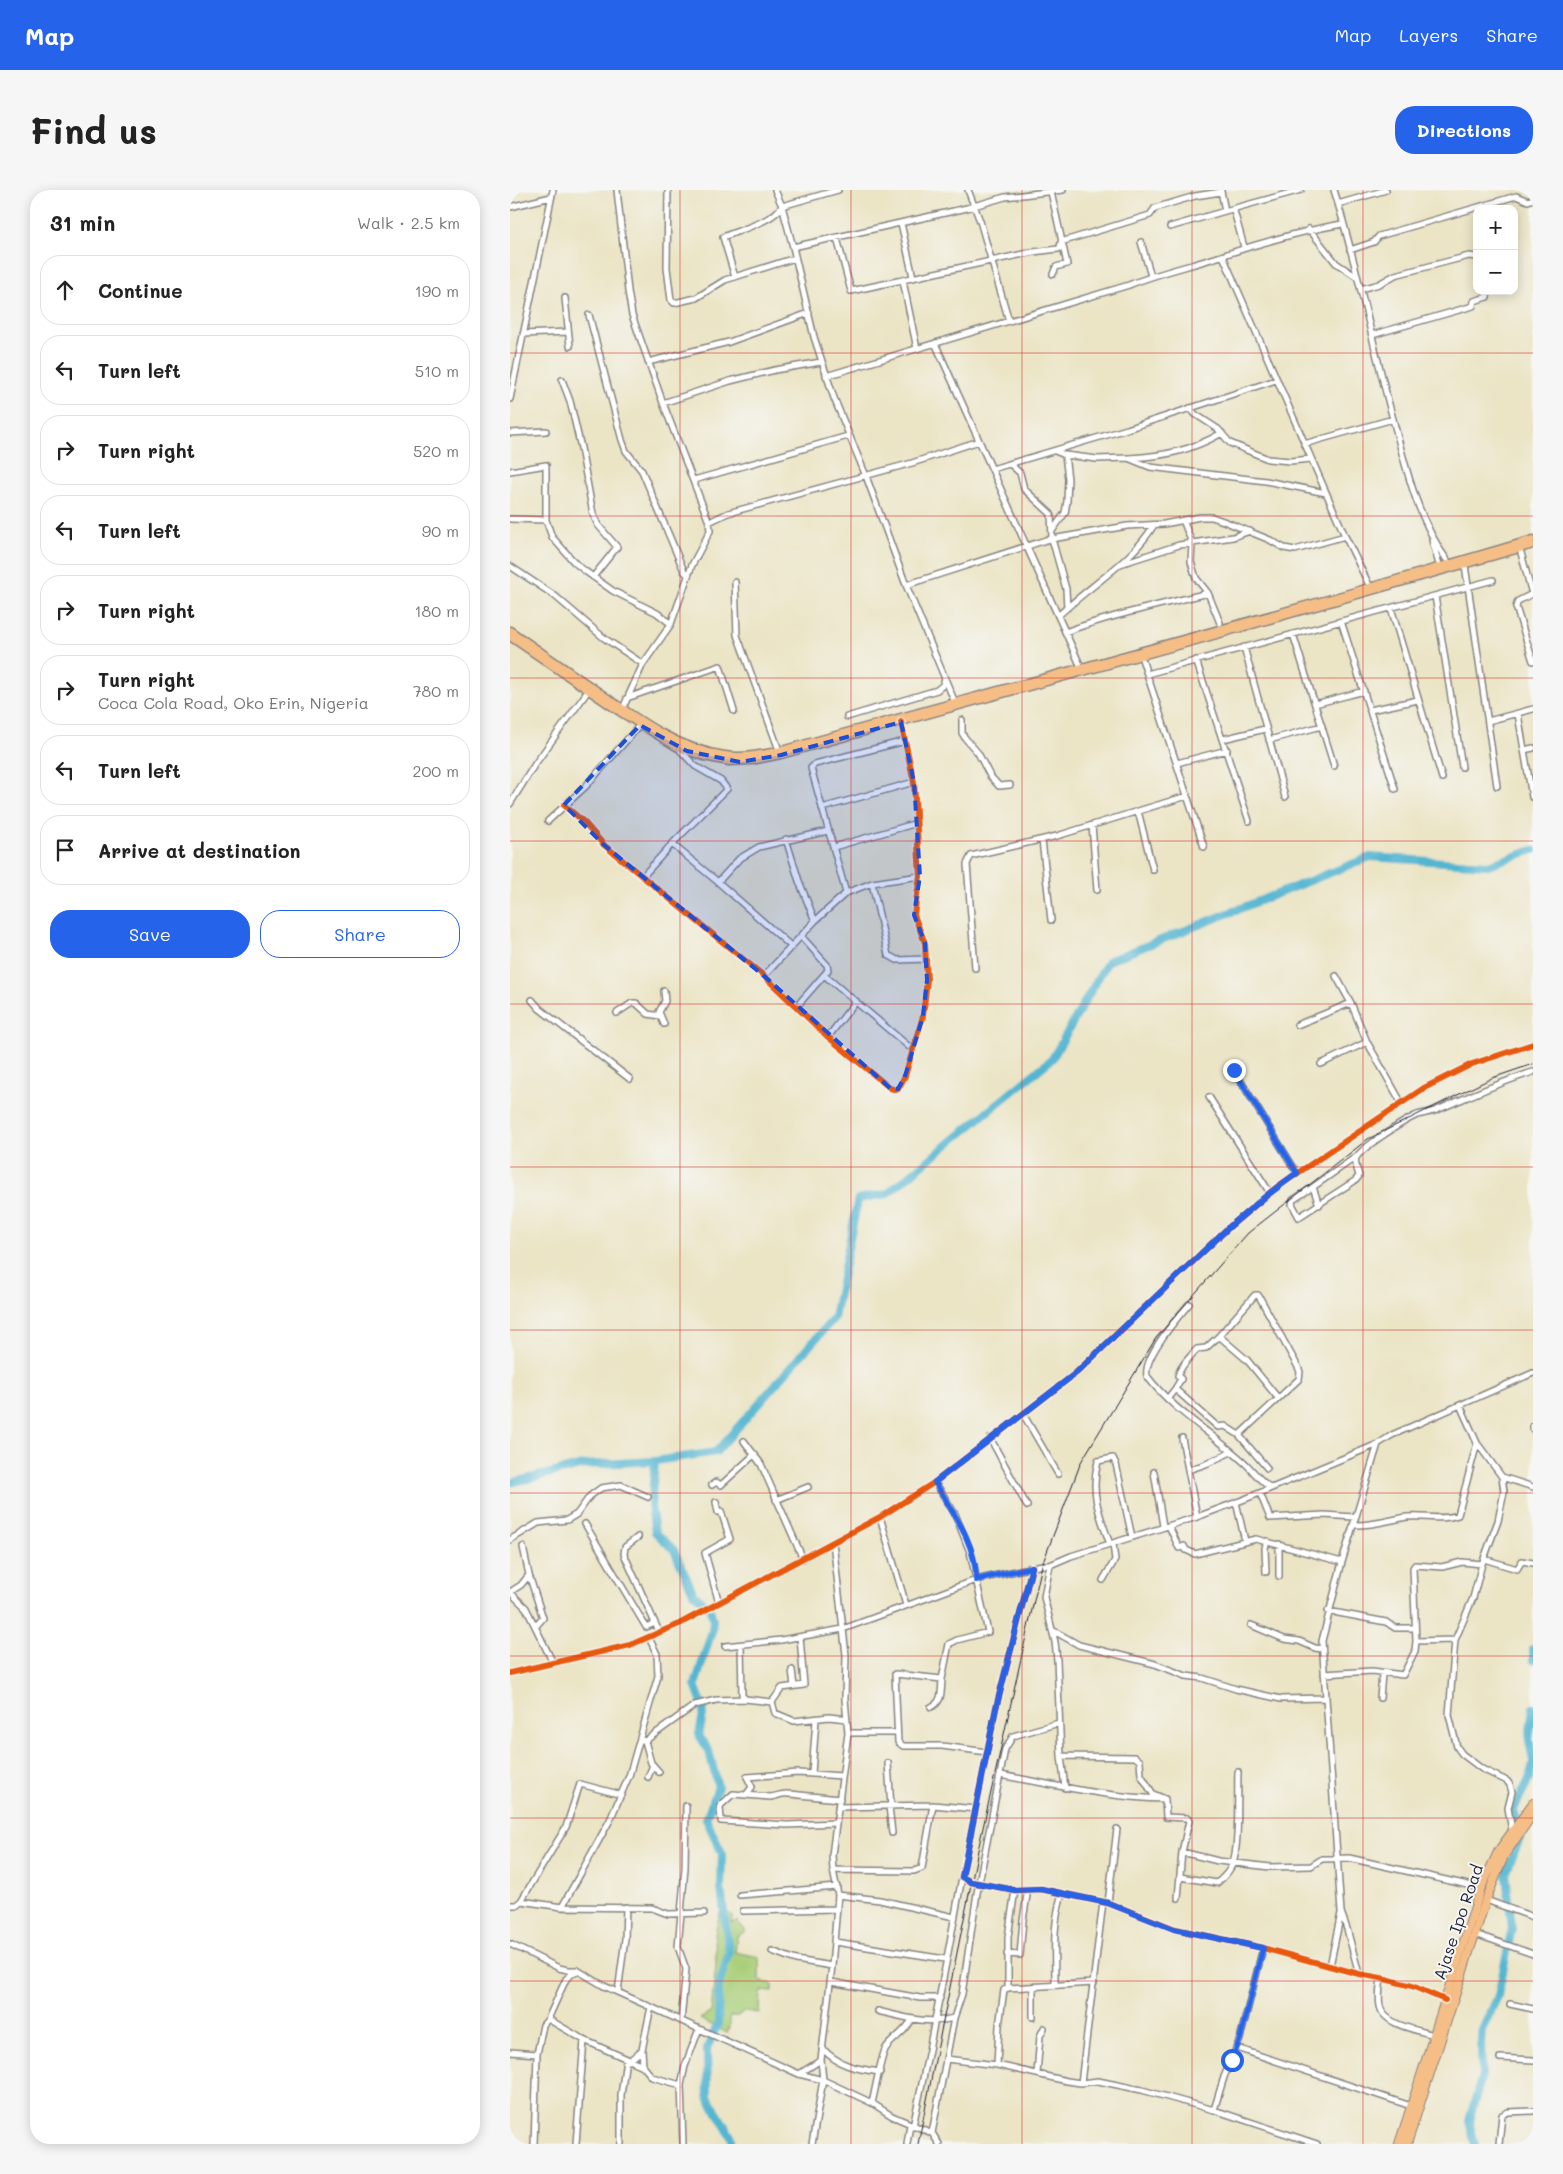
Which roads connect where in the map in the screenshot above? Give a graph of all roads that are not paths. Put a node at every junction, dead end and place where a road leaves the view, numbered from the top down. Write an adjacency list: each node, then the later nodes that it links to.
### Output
1 (553, 190): 13 (street)
2 (617, 190): 53 (street)
3 (668, 190): 37 (street)
4 (775, 190): 16 (street)
5 (838, 190): 16 (street)
6 (968, 190): 17 (street)
7 (1062, 190): 12 (street)
8 (1301, 190): 19 (street)
9 (1334, 190): 15 (street)
10 (1386, 190): 15 (street)
11 (1221, 191): 20 (street); 26 (street)
12 (1051, 192): 17 (street); 26 (street)
13 (551, 196): 18 (street); 48 (street)
14 (1533, 199): 30 (street)
15 (1338, 204): 22 (street)
16 (782, 206): 28 (street); 37 (street)
17 (974, 206): 21 (street); 34 (street)
18 (510, 207)
19 (1232, 209): 20 (street); 29 (street)
20 (1224, 211): 23 (street)
21 (901, 223): 25 (street); 39 (street)
22 (1342, 224): 24 (street); 30 (street)
23 (1170, 227)
24 (1309, 229): 29 (street); 38 (street)
25 (837, 238): 28 (street); 40 (street)
26 (1061, 242): 34 (street); 35 (street)
27 (1141, 242): 36 (street)
28 (793, 247): 33 (street)
29 (1244, 247): 31 (street)
30 (1350, 250): 38 (street)
31 (1223, 256): 36 (street); 57 (street)
32 (1473, 256): 41 (street)
33 (795, 258): 37 (street); 44 (street)
34 (992, 262): 39 (street); 46 (street)
35 (1052, 274)
36 (1151, 276): 46 (street)
37 (735, 277)
38 (1357, 277): 41 (street)
39 (913, 278): 40 (street)
40 (903, 281): 52 (street)
41 (1361, 289): 49 (street)
42 (1487, 295): 49 (street)
43 (566, 298): 47 (street)
44 (809, 313): 53 (street); 54 (street)
45 (590, 315): 99 (street)
46 (1009, 321): 50 (street)
47 (568, 332): 48 (street); 51 (street)
48 (523, 334): 58 (street)
49 (1372, 336): 62 (street)
50 (935, 343): 52 (street); 67 (street)
51 (570, 346)
52 (917, 349): 55 (street)
53 (648, 362): 60 (street)
54 (821, 362): 55 (street); 60 (street)
55 (826, 376): 66 (street)
56 (562, 380): 100 (street)
57 (1276, 380): 61 (street); 68 (street)
58 (511, 387): 59 (street)
59 (510, 399)
60 (663, 403): 77 (street)
61 (1190, 408): 65 (street); 69 (street)
62 (1393, 419): 68 (street); 87 (street)
63 (546, 431): 64 (street)
64 (510, 433)
65 (1222, 433): 71 (street); 72 (street)
66 (848, 436): 76 (street); 77 (street)
67 (979, 441): 74 (street); 76 (street)
68 (1304, 444): 72 (street)
69 (1054, 451): 70 (street); 73 (street)
70 (1065, 455): 71 (street); 85 (street)
71 (1128, 458): 78 (street)
72 (1311, 459): 78 (street)
73 (1010, 464): 74 (street); 85 (street)
74 (992, 469): 92 (street)
75 (510, 471): 80 (street)
76 (866, 476): 82 (street); 103 (street)
77 (694, 480): 82 (street)
78 (1326, 493): 86 (street)
79 (510, 519): 80 (street)
80 (546, 520): 100 (street)
81 (1183, 520): 83 (street); 84 (street); 90 (street)
82 (709, 522): 99 (street)
83 (1154, 524): 88 (street); 95 (street)
84 (1250, 531): 86 (street); 90 (street)
85 (1052, 532): 88 (street)
86 (1345, 536): 104 (street)
87 (1431, 538): 94 (street); 98 (street)
88 (1052, 539): 92 (street); 108 (street)
89 (1533, 539): 94 (main road)
90 (1192, 543): 95 (street); 106 (street)
91 (1533, 545): 93 (main road)
92 (1027, 546): 103 (street); 110 (street)
93 (1520, 549): 96 (main road); 121 (street)
94 (1449, 563): 98 (main road)
95 (1120, 564): 108 (street)
96 (1465, 564): 98 (main road); 105 (street)
97 (510, 566): 122 (street)
98 (1440, 569): 104 (main road)
99 (688, 575): 113 (street)
100 (593, 577): 113 (street)
101 (1493, 580): 105 (street)
102 (734, 582): 149 (street)
103 (906, 585): 125 (street)
104 (1371, 587): 119 (main road); 123 (main road)
105 (1470, 587): 107 (street); 139 (street)
106 (1208, 593): 112 (street); 115 (street)
107 (1435, 596): 109 (street); 154 (street)
108 (1067, 608): 110 (street)
109 (1391, 608): 111 (street); 129 (street)
110 (1058, 616): 115 (street)
111 (1341, 622): 116 (street); 127 (street)
112 (1220, 623)
113 (671, 624): 122 (street)
114 (510, 630): 132 (main road)
115 (1065, 632): 123 (street)
116 (1293, 634): 118 (street); 131 (street)
117 (510, 637): 126 (main road)
118 (1244, 647): 120 (street); 143 (street)
119 (1141, 656): 124 (street); 130 (main road)
120 (1196, 660): 124 (street); 144 (street)
121 (1533, 661)
122 (643, 664): 128 (street)
123 (1081, 668): 130 (main road)
124 (1147, 674): 152 (street)
125 (945, 678): 130 (street); 137 (street)
126 (588, 690): 141 (main road); 161 (street)
127 (1364, 691): 131 (street); 134 (street)
128 (627, 698): 132 (street); 135 (street)
129 (1418, 700): 134 (street); 155 (street)
130 (956, 704): 140 (main road); 149 (main road)
131 (1315, 704): 142 (street)
132 (623, 708): 149 (main road)
133 (1533, 709): 136 (street)
134 (1370, 710): 160 (street)
135 (734, 711)
136 (1518, 714): 139 (street); 151 (street)
137 (847, 717)
138 (962, 720): 157 (street)
139 (1488, 721): 158 (street)
140 (901, 722): 146 (street); 147 (main road)
141 (640, 724): 147 (main road); 166 (street)
142 (1322, 726): 145 (street); 153 (street)
143 (1265, 729): 144 (street); 145 (street)
144 (1223, 739): 150 (street)
145 (1269, 740): 163 (street)
146 (905, 741): 156 (street); 167 (street)
147 (676, 747): 176 (street)
148 (1533, 748): 151 (street)
149 (778, 750)
150 (1227, 750): 152 (street); 169 (street)
151 (1524, 750): 164 (street)
152 (1176, 763): 162 (street)
153 (1334, 766)
154 (1462, 766)
155 (1442, 778)
156 (914, 782): 167 (street); 171 (street)
157 (1010, 785)
158 (1497, 786)
159 (510, 789): 161 (street)
160 (1396, 789)
161 (516, 794): 165 (street)
162 (1187, 796): 168 (street); 178 (street)
163 (1285, 797)
164 (1532, 797)
165 (510, 804)
166 (564, 805): 170 (street); 180 (street)
167 (822, 808): 173 (street)
168 (1138, 811): 172 (street); 179 (street)
169 (1249, 820)
170 (548, 821)
171 (917, 823): 177 (street); 181 (street)
172 (1092, 825): 175 (street); 184 (street)
173 (828, 831): 174 (street); 177 (street)
174 (786, 839): 182 (street); 187 (street)
175 (1042, 840): 186 (street); 191 (street)
176 (672, 844): 180 (street); 182 (street)
177 (834, 847): 185 (street)
178 (1204, 847)
179 (1153, 870)
180 (643, 876): 193 (street)
181 (920, 876): 183 (street); 190 (street)
182 (718, 882): 189 (street)
183 (872, 883): 185 (street); 190 (street)
184 (1097, 890)
185 (846, 893): 187 (street)
186 (1051, 920)
187 (815, 921): 188 (street)
188 (801, 936): 189 (street); 192 (street)
189 (792, 947): 193 (street)
190 (926, 959): 207 (street)
191 (975, 968)
192 (824, 975): 197 (street); 199 (street)
193 (764, 976): 199 (street)
194 (1336, 976): 198 (street)
195 (664, 991): 201 (street)
196 (532, 1000): 211 (street)
197 (856, 1001): 204 (street); 207 (street)
198 (1351, 1004): 203 (street); 205 (street)
199 (796, 1007): 204 (street)
200 (618, 1013): 201 (street)
201 (660, 1016): 202 (street)
202 (664, 1024)
203 (1297, 1025)
204 (828, 1037): 207 (street)
205 (1367, 1042): 208 (street); 213 (street)
206 (1533, 1044): 213 (street)
207 (913, 1050)
208 (1321, 1064)
209 (1234, 1070): 215 (street)
210 (1533, 1072): 214 (street)
211 (630, 1079)
212 (1209, 1097): 217 (street)
213 (1402, 1102): 215 (street)
214 (1358, 1155): 216 (street); 218 (street)
215 (1297, 1173): 217 (street)
216 (1313, 1187): 218 (street); 218 (street)
217 (1270, 1193): 226 (street)
218 (1319, 1205)
219 (1189, 1304): 223 (street)
220 (1219, 1336): 222 (street); 224 (street); 224 (street)
221 (1533, 1373): 225 (street)
222 (1175, 1389): 223 (street); 227 (street)
223 (1168, 1398): 233 (street)
224 (1278, 1398): 227 (street)
225 (1460, 1405): 231 (street); 232 (street)
226 (1023, 1414): 228 (street); 238 (street)
227 (1239, 1435): 235 (street)
228 (990, 1438): 240 (street); 250 (street)
229 (1182, 1438): 236 (street)
230 (744, 1441): 234 (street)
231 (1477, 1443): 239 (street); 255 (street)
232 (1378, 1444): 244 (street); 253 (street)
233 (1231, 1452): 236 (street); 244 (street)
234 (755, 1454): 241 (street); 247 (street)
235 (1267, 1468)
236 (1188, 1470): 252 (street)
237 (1154, 1472): 256 (street)
238 (1058, 1474)
239 (1502, 1477): 242 (street); 268 (street)
240 (935, 1482): 251 (street); 275 (street)
241 (712, 1485)
242 (1533, 1486)
243 (808, 1487): 247 (street)
244 (1271, 1488): 245 (street)
245 (1260, 1493): 249 (street); 253 (street)
246 (648, 1497): 259 (street)
247 (776, 1500): 266 (street)
248 (716, 1502): 278 (street)
249 (1236, 1502): 252 (street); 260 (street)
250 (1027, 1506)
251 (880, 1517): 262 (street); 279 (street)
252 (1197, 1517): 256 (street)
253 (1354, 1517): 255 (street)
254 (585, 1524): 281 (street)
255 (1353, 1525): 267 (street)
256 (1166, 1526): 258 (street); 260 (street)
257 (638, 1537): 281 (street)
258 (1132, 1537): 263 (street); 263 (street)
259 (510, 1540)
260 (1245, 1541): 261 (street)
261 (1267, 1541): 264 (street); 272 (street)
262 (833, 1542): 266 (street); 285 (street)
263 (1112, 1544): 270 (street); 276 (street)
264 (1279, 1544): 267 (street); 274 (street)
265 (523, 1547): 273 (street)
266 (802, 1559): 278 (street)
267 (1342, 1562): 280 (street)
268 (1483, 1562): 269 (street); 284 (street); 291 (street)
269 (1533, 1563)
270 (1050, 1565): 271 (street); 286 (street)
271 (1032, 1567): 275 (street); 315 (street)
272 (1266, 1572)
273 (529, 1575): 277 (street); 283 (street)
274 (1279, 1576)
275 (976, 1580): 279 (street); 302 (street)
276 (1103, 1580)
277 (510, 1592): 283 (street)
278 (717, 1604): 287 (street)
279 (906, 1605): 285 (street)
280 (1328, 1611): 284 (street); 296 (street)
281 (655, 1623): 287 (street)
282 (1251, 1625): 296 (street)
283 (536, 1626): 297 (street)
284 (1415, 1628): 292 (street)
285 (843, 1629): 288 (street); 309 (street)
286 (1052, 1630): 290 (street); 293 (street)
287 (660, 1633): 289 (street)
288 (800, 1637): 294 (street); 303 (street)
289 (649, 1638): 297 (street); 314 (street)
290 (1062, 1638): 293 (street); 304 (street)
291 (1455, 1640): 292 (street); 339 (street)
292 (1416, 1641): 301 (street)
293 (1055, 1642): 311 (street)
294 (742, 1644): 295 (street); 306 (street)
295 (725, 1646)
296 (1322, 1649): 300 (street)
297 (554, 1663): 299 (street)
298 (792, 1670): 303 (street)
299 (510, 1673)
300 (1324, 1674): 301 (street); 304 (street)
301 (1382, 1674): 305 (street)
302 (942, 1679): 308 (street); 313 (street)
303 (794, 1686): 307 (street)
304 (1325, 1698): 342 (street)
305 (1380, 1698)
306 (745, 1699): 307 (street); 314 (street)
307 (772, 1702): 310 (street)
308 (932, 1707)
309 (847, 1719): 310 (street); 312 (street)
310 (816, 1720): 321 (street)
311 (1059, 1723): 316 (street); 322 (street)
312 (848, 1732): 313 (street); 323 (street)
313 (897, 1733): 315 (street)
314 (642, 1740): 318 (street); 326 (street)
315 (987, 1752): 335 (street)
316 (1061, 1756): 325 (street); 329 (street)
317 (888, 1763): 334 (street)
318 (653, 1765): 319 (street); 324 (street)
319 (660, 1772)
320 (1238, 1772): 343 (street)
321 (812, 1773): 323 (street); 327 (street)
322 (1000, 1775): 325 (street); 347 (street)
323 (842, 1776): 328 (street)
324 (648, 1777)
325 (1064, 1788): 329 (street)
326 (622, 1795): 357 (street); 360 (street)
327 (746, 1795): 328 (street); 337 (street)
328 (840, 1799): 333 (street)
329 (1165, 1799): 341 (street)
330 (1533, 1803): 339 (highway, Ajase Ipo Road)
331 (933, 1805): 334 (street); 335 (street); 344 (street)
332 (686, 1806): 366 (street)
333 (838, 1807): 334 (street); 337 (street)
334 (890, 1807): 340 (street)
335 (976, 1810): 346 (street)
336 (1533, 1814): 339 (highway, Ajase Ipo Road)
337 (836, 1823): 344 (street)
338 (1118, 1829): 358 (street)
339 (1516, 1831): 349 (highway, Ajase Ipo Road); 356 (highway, Ajase Ipo Road)
340 (892, 1833)
341 (1182, 1852): 343 (street); 345 (street)
342 (1336, 1860): 343 (street); 349 (street); 364 (street)
343 (1233, 1863): 345 (street)
344 (833, 1870): 348 (street)
345 (1180, 1876): 355 (street)
346 (962, 1877): 347 (street); 367 (street)
347 (979, 1884): 351 (street); 396 (street)
348 (836, 1887): 353 (street); 354 (street)
349 (1481, 1888): 391 (highway, Ajase Ipo Road)
350 (1028, 1889): 351 (street); 352 (street); 374 (street)
351 (1015, 1890): 374 (street)
352 (1062, 1893): 358 (street); 386 (street)
353 (740, 1895)
354 (838, 1896): 362 (street); 367 (street)
355 (1178, 1898)
356 (1486, 1900): 368 (street); 369 (highway, Ajase Ipo Road)
357 (522, 1902): 359 (street); 360 (street)
358 (1105, 1903): 372 (street); 385 (street)
359 (510, 1905)
360 (562, 1907): 361 (street)
361 (626, 1907): 366 (street); 389 (street)
362 (837, 1909): 363 (street); 370 (street)
363 (743, 1911)
364 (1341, 1912): 378 (street); 381 (street)
365 (704, 1913): 366 (street)
366 (681, 1914): 400 (street)
367 (954, 1917): 376 (street)
368 (1533, 1917)
369 (1475, 1934): 375 (street); 402 (highway, Ajase Ipo Road)
370 (835, 1942): 376 (street); 377 (street)
371 (510, 1944): 379 (street)
372 (1263, 1948): 378 (street); 408 (street)
373 (772, 1951): 377 (street)
374 (1007, 1954): 388 (street)
375 (1533, 1954)
376 (945, 1959): 390 (street)
377 (832, 1966): 384 (street)
378 (1330, 1966): 381 (street)
379 (559, 1968): 380 (street); 383 (street)
380 (577, 1970): 383 (street); 389 (street)
381 (1359, 1974): 382 (street)
382 (1381, 1978): 391 (street); 405 (street)
383 (566, 1979): 398 (street)
384 (830, 1982): 390 (street); 407 (street)
385 (1094, 1983): 386 (street); 423 (street)
386 (1055, 1985): 387 (street)
387 (1033, 1987): 388 (street); 397 (street)
388 (1008, 1988): 417 (street)
389 (618, 1992): 393 (street)
390 (940, 1998): 401 (street)
391 (1445, 2000): 402 (highway, Ajase Ipo Road)
392 (1510, 2004): 394 (street)
393 (650, 2006): 400 (street); 409 (street)
394 (1533, 2009)
395 (878, 2011): 399 (street)
396 (954, 2018): 401 (street); 415 (street)
397 (1033, 2018)
398 (548, 2019): 406 (street); 411 (street)
399 (912, 2019): 401 (street); 419 (street)
400 (681, 2021): 404 (street)
401 (936, 2021): 429 (street)
402 (1442, 2024): 405 (highway, Ajase Ipo Road); 440 (highway, Ajase Ipo Road)
403 (1044, 2028): 421 (street)
404 (699, 2029): 420 (street); 424 (street)
405 (1434, 2035): 426 (highway, Ajase Ipo Road)
406 (584, 2040): 413 (street); 433 (street)
407 (822, 2048): 414 (street); 419 (street)
408 (1237, 2048): 426 (street); 427 (street)
409 (642, 2050): 413 (street); 418 (street)
410 (510, 2052): 411 (street)
411 (537, 2054): 432 (street)
412 (1500, 2058): 416 (street)
413 (628, 2060): 418 (street); 434 (street)
414 (821, 2060): 420 (street); 422 (street)
415 (946, 2060): 417 (street); 430 (street)
416 (1533, 2060)
417 (997, 2065): 421 (street)
418 (643, 2066): 424 (street)
419 (880, 2072): 425 (street)
420 (798, 2074): 422 (street)
421 (1037, 2074): 423 (street)
422 (823, 2080): 425 (street); 436 (street)
423 (1081, 2083): 427 (street)
424 (681, 2085): 435 (street)
425 (872, 2103): 429 (street)
426 (1411, 2106): 439 (highway, Ajase Ipo Road)
427 (1214, 2110): 438 (street)
428 (1533, 2111): 441 (street)
429 (911, 2125): 430 (street); 437 (street)
430 (932, 2132): 431 (street)
431 (937, 2143)
432 (534, 2144)
433 (576, 2144)
434 (621, 2144)
435 (683, 2144)
436 (812, 2144)
437 (906, 2144)
438 (1317, 2144)
439 (1399, 2144)
440 (1407, 2144)
441 (1499, 2144)

